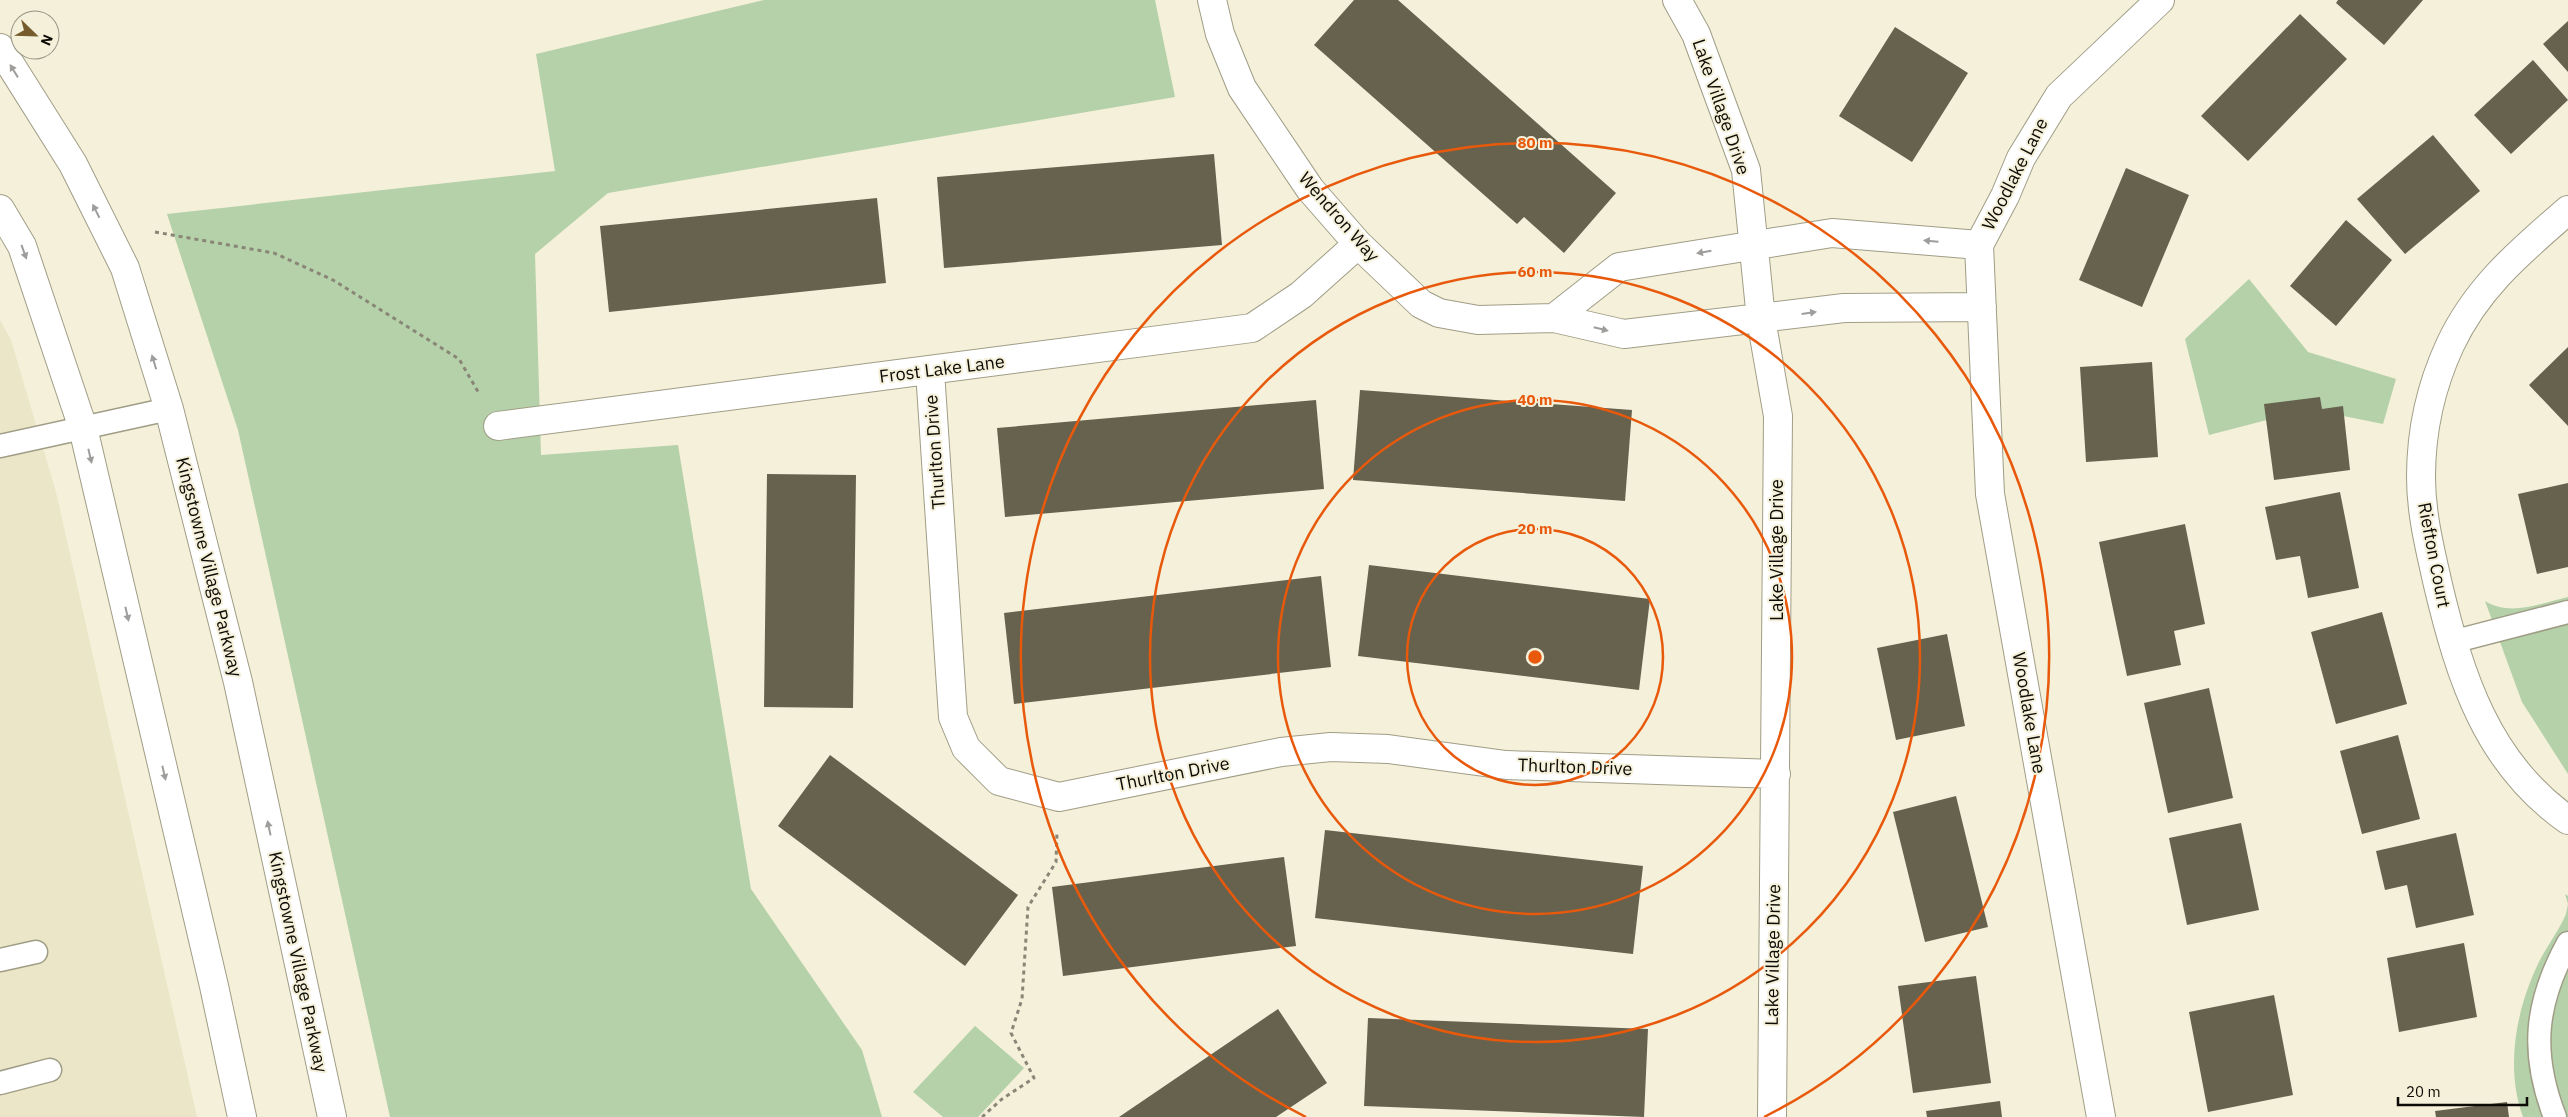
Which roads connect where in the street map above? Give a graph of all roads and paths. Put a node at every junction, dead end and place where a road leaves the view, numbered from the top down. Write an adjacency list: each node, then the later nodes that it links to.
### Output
1 (1212, 0): 8 (street, Wendron Way)
2 (1677, 0): 9 (street, Lake Village Drive)
3 (2160, 0): 10 (street, Woodlake Lane)
4 (0, 48): 15 (street, Kingstowne Village Parkway, one-way to 4)
5 (0, 209): 17 (street, one-way to 17)
6 (2568, 210): 20 (street, Riefton Court)
7 (155, 232): 16 (path)
8 (1358, 244): 12 (street, Wendron Way); 14 (street, Frost Lake Lane)
9 (1752, 244): 10 (street, Woodlake Lane, one-way to 9); 12 (street, one-way to 12); 13 (street, Lake Village Drive)
10 (1979, 245): 11 (street, Woodlake Lane)
11 (1982, 307): 13 (street, one-way to 11); 33 (street, Woodlake Lane)
12 (1554, 318): 13 (street, Wendron Way, one-way to 13)
13 (1761, 319): 21 (street, Lake Village Drive)
14 (930, 371): 16 (street, Frost Lake Lane); 22 (street, Thurlton Drive)
15 (169, 409): 17 (lane); 30 (street, Kingstowne Village Parkway, one-way to 15)
16 (498, 426)
17 (83, 428): 18 (lane); 29 (street, one-way to 29)
18 (0, 446)
19 (2568, 612): 20 (lane)
20 (2452, 642): 23 (street, Riefton Court)
21 (1776, 774): 22 (street, Thurlton Drive); 32 (street, Lake Village Drive)
22 (1059, 797): 31 (path)
23 (2568, 820)
24 (2568, 943): 34 (lane)
25 (36, 952): 26 (lane)
26 (0, 960)
27 (50, 1070): 28 (lane)
28 (0, 1083)
29 (242, 1117)
30 (332, 1117)
31 (982, 1117)
32 (1772, 1117)
33 (2101, 1117)
34 (2554, 1117)

